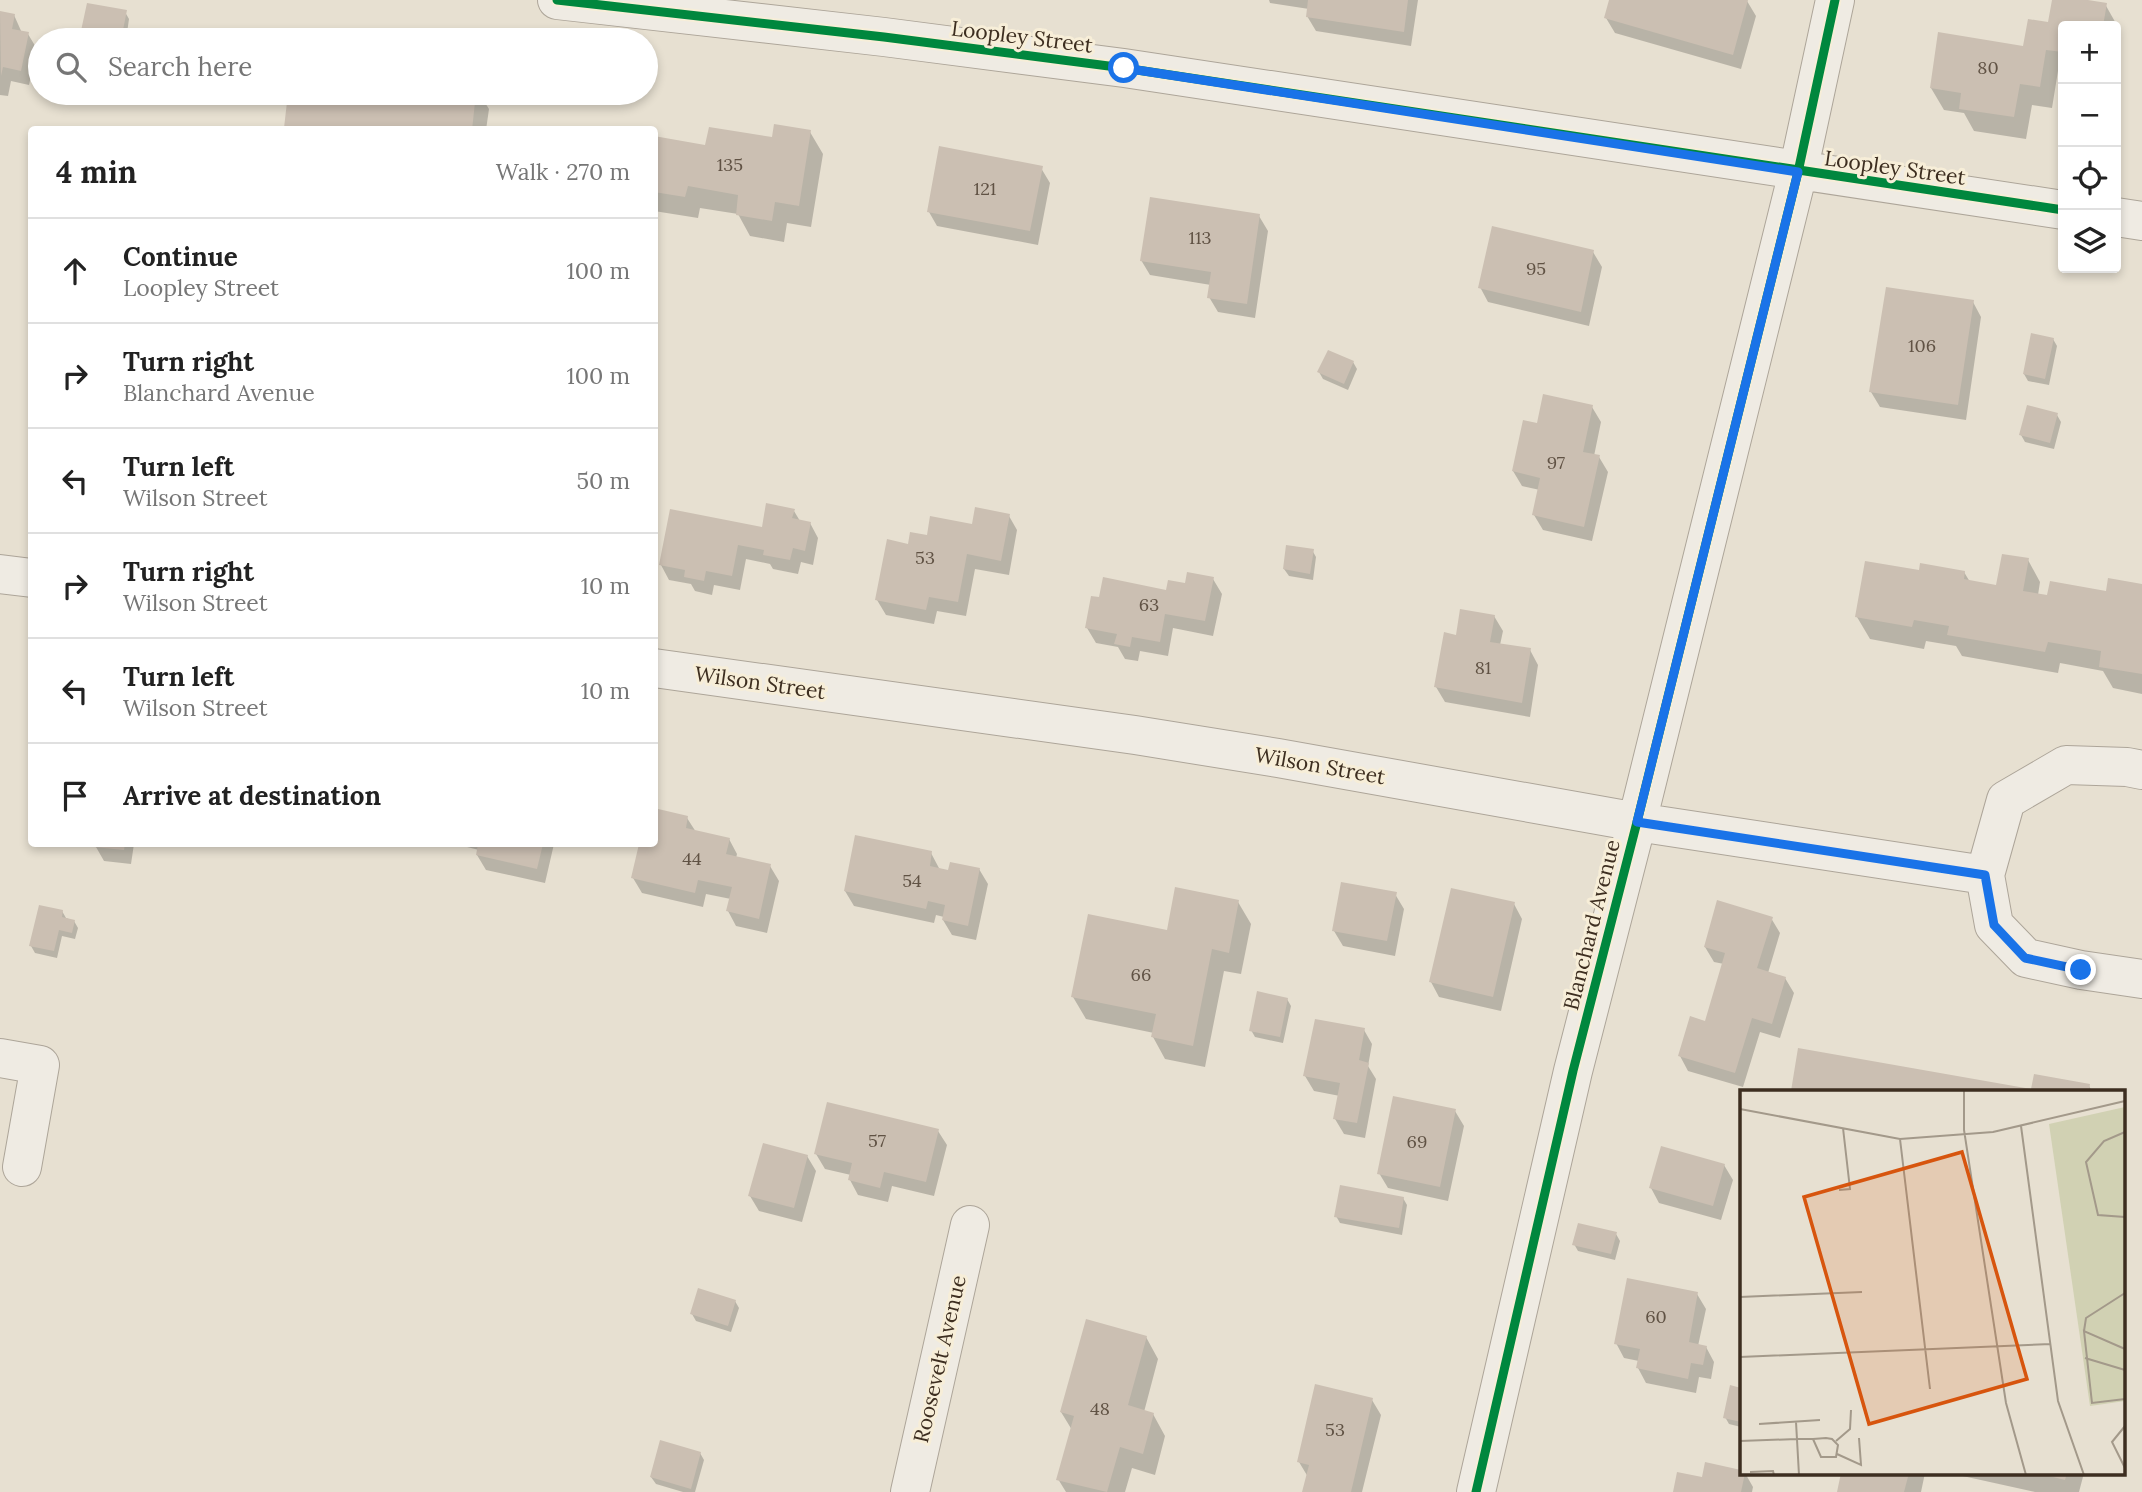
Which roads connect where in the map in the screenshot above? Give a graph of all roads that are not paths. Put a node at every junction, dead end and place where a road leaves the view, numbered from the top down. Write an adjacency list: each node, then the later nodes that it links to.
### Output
1 (557, 0): 3 (street, Loopley Street)
2 (1835, 0): 3 (street, Blanchard Avenue)
3 (1798, 172): 4 (street, Loopley Street); 11 (street, Blanchard Avenue)
4 (2058, 209)
5 (2121, 218): 6 (street)
6 (2142, 220)
7 (0, 574): 8 (street)
8 (28, 578)
9 (658, 669): 11 (street, Wilson Street)
10 (2142, 770): 12 (street)
11 (1637, 822): 12 (street, Wilson Street); 18 (street, Blanchard Avenue)
12 (1985, 875): 13 (street)
13 (2142, 979)
14 (0, 1058): 15 (street)
15 (22, 1167)
16 (970, 1225): 17 (street, Roosevelt Avenue)
17 (910, 1492)
18 (1476, 1492)

